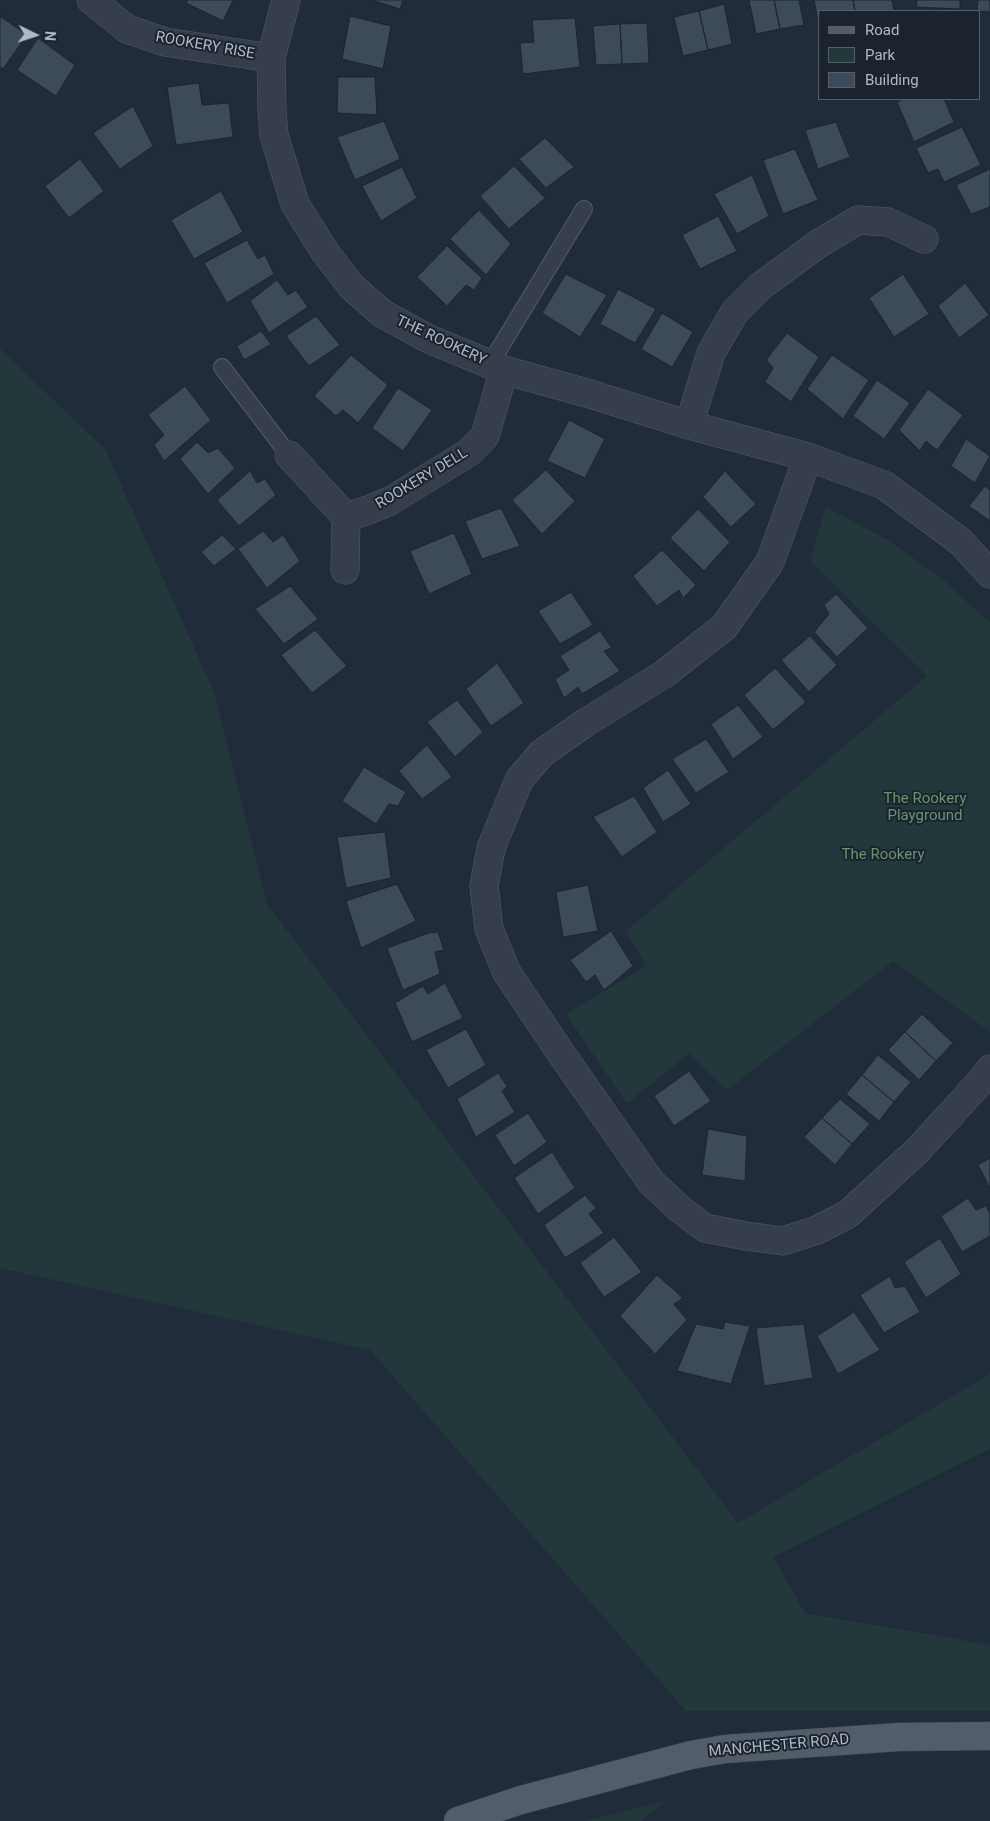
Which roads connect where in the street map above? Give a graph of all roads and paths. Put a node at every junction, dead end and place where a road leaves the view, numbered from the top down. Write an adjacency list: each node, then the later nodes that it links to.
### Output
1 (91, 0): 3 (street, ROOKERY RISE)
2 (286, 0): 3 (street, THE ROOKERY)
3 (271, 58): 7 (street, THE ROOKERY)
4 (584, 209): 7 (lane)
5 (924, 239): 8 (street)
6 (222, 367): 9 (lane)
7 (497, 367): 8 (street, THE ROOKERY); 11 (street, ROOKERY DELL)
8 (689, 426): 10 (street, THE ROOKERY)
9 (288, 455): 11 (street)
10 (808, 457): 13 (street, THE ROOKERY); 14 (street)
11 (346, 517): 12 (street)
12 (344, 570)
13 (990, 574)
14 (990, 1069)
15 (990, 1736): 16 (main road, MANCHESTER ROAD)
16 (458, 1821)

